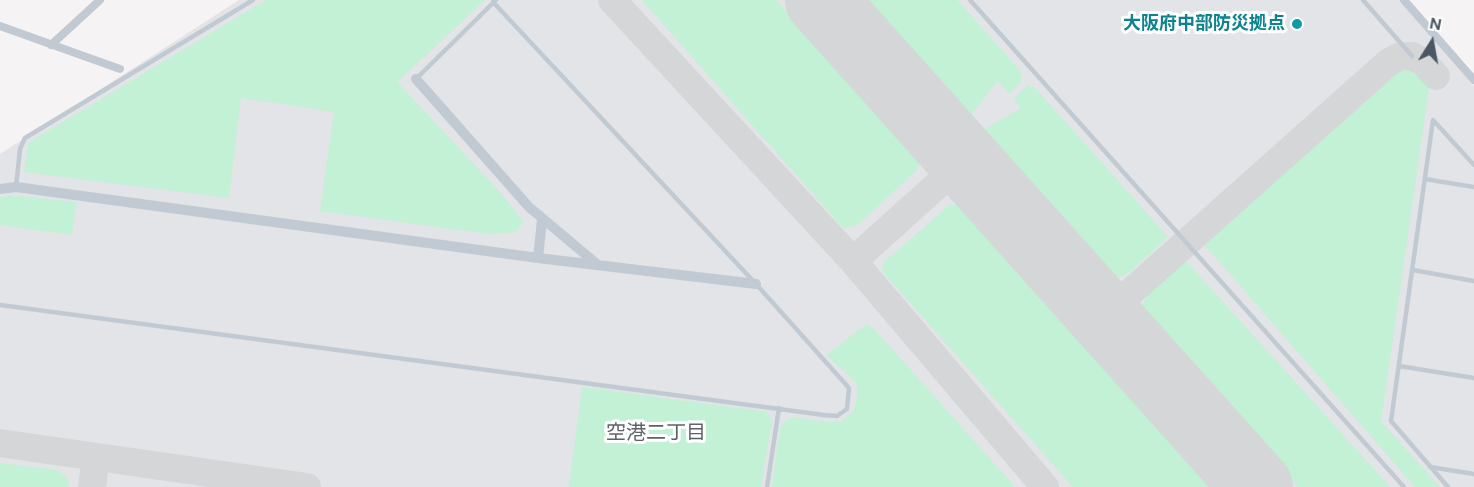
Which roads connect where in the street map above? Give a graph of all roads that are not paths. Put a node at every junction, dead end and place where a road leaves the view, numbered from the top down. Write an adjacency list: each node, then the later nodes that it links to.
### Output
1 (100, 0): 8 (street)
2 (253, 0): 15 (lane)
3 (970, 0): 31 (lane)
4 (1363, 0): 9 (lane)
5 (1404, 0): 12 (street)
6 (494, 1): 11 (lane); 23 (lane)
7 (0, 26): 8 (street)
8 (51, 45): 10 (street)
9 (1412, 56)
10 (120, 69)
11 (416, 79): 18 (street)
12 (1474, 80)
13 (1474, 165): 14 (lane)
14 (1425, 179): 16 (lane); 21 (lane)
15 (16, 187): 17 (street); 19 (street)
16 (1474, 187)
17 (0, 189)
18 (542, 219): 19 (street); 20 (street)
19 (538, 258): 20 (street)
20 (598, 266): 23 (street)
21 (1413, 270): 22 (lane); 25 (lane)
22 (1474, 281)
23 (756, 284): 27 (lane)
24 (0, 305): 27 (lane)
25 (1399, 366): 26 (lane); 28 (lane)
26 (1474, 378)
27 (779, 408): 30 (lane)
28 (1430, 467): 29 (lane); 32 (lane)
29 (1474, 474)
30 (767, 487)
31 (1404, 487)
32 (1448, 487)

